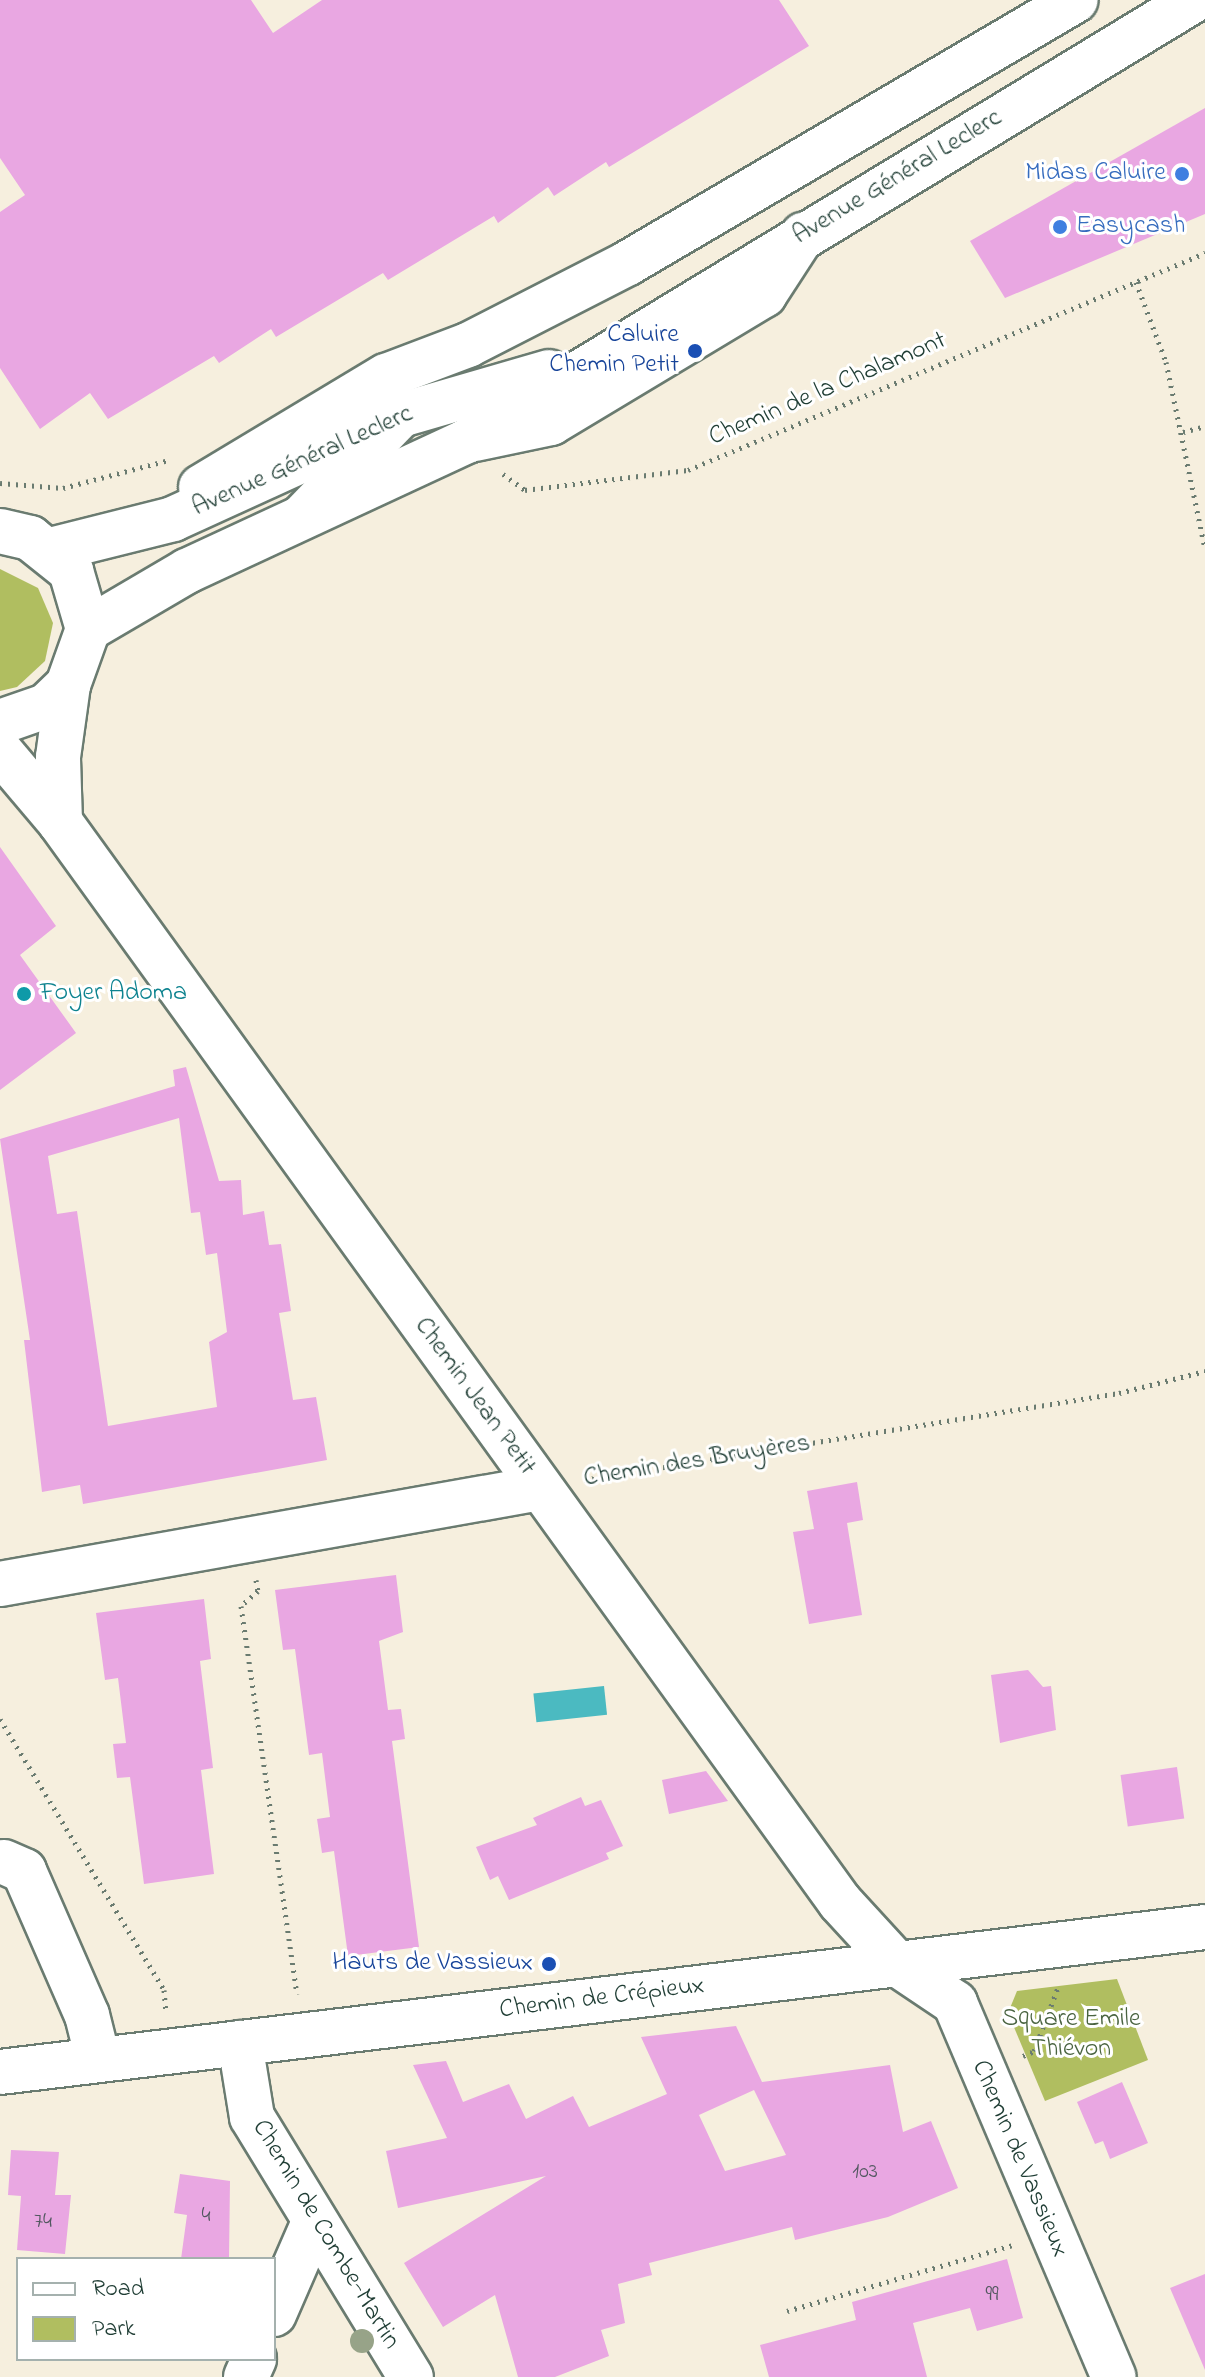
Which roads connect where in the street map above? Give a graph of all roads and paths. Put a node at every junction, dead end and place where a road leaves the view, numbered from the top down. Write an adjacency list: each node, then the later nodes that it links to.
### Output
1 (1076, 0): 6 (street)
2 (1194, 0): 3 (street, Avenue Général Leclerc)
3 (803, 235): 7 (street, Avenue Général Leclerc); 11 (street)
4 (1205, 253): 5 (path, Chemin de la Chalamont)
5 (1136, 282): 10 (path); 11 (path, Chemin de la Chalamont)
6 (468, 345): 8 (street); 16 (street)
7 (602, 356): 8 (street, Avenue Général Leclerc); 11 (street, Avenue Général Leclerc)
8 (401, 415): 14 (street); 16 (street, Avenue Général Leclerc)
9 (1205, 426): 10 (path)
10 (1183, 432): 17 (path)
11 (467, 441): 14 (street, Avenue Général Leclerc)
12 (184, 454): 13 (path)
13 (0, 483)
14 (299, 520): 19 (street, Avenue Général Leclerc)
15 (0, 531): 18 (street)
16 (111, 536): 18 (street, Avenue Général Leclerc)
17 (1205, 548)
18 (50, 550): 19 (street)
19 (88, 629): 20 (street)
20 (68, 685): 21 (street); 23 (street)
21 (0, 722)
22 (0, 751): 23 (street, Chemin Jean Petit)
23 (60, 822): 25 (street, Chemin Jean Petit)
24 (1205, 1371): 25 (path, Chemin des Bruyères)
25 (540, 1488): 26 (street); 32 (street, Chemin Jean Petit)
26 (249, 1539): 27 (street); 33 (path)
27 (0, 1584)
28 (0, 1719): 35 (path)
29 (4, 1862): 36 (street)
30 (1205, 1927): 31 (street, Chemin de Crépieux)
31 (1054, 1945): 32 (street, Chemin de Crépieux); 38 (path)
32 (897, 1964): 33 (street, Chemin de Crépieux); 38 (street, Chemin de Vassieux)
33 (302, 2035): 34 (street, Chemin de Crépieux)
34 (240, 2043): 35 (street, Chemin de Crépieux); 39 (street, Chemin de Combe-Martin)
35 (170, 2050): 36 (street, Chemin de Crépieux)
36 (98, 2059): 37 (street, Chemin de Crépieux)
37 (0, 2072)
38 (983, 2077): 40 (street, Chemin de Vassieux)
39 (314, 2222): 41 (street); 43 (street, Chemin de Combe-Martin)
40 (1051, 2233): 42 (path); 44 (street, Chemin de Vassieux)
41 (276, 2309)
42 (787, 2311)
43 (411, 2377)
44 (1114, 2377)

